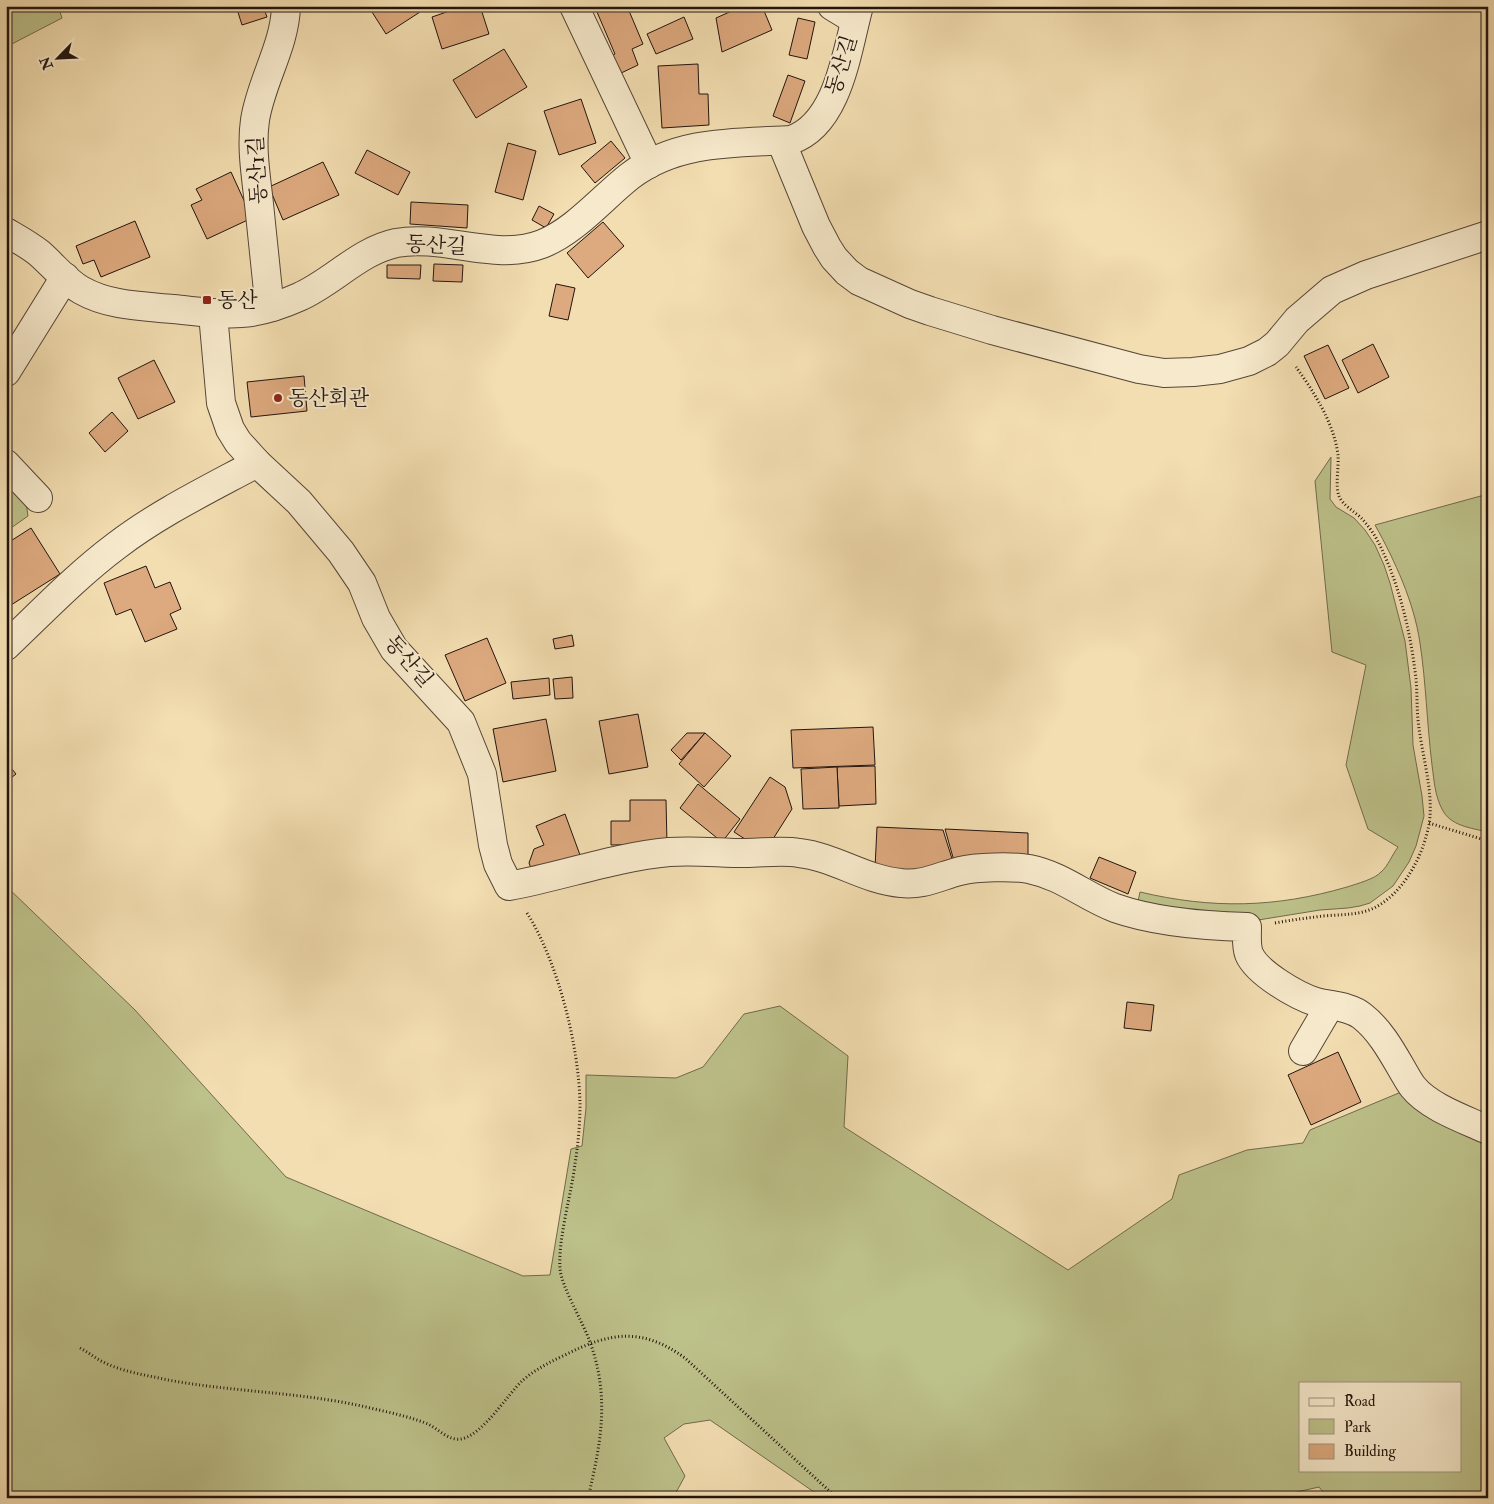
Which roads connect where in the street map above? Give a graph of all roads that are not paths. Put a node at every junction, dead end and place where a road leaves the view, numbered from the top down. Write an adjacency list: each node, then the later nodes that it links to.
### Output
1 (286, 6): 9 (street, 동산1길)
2 (574, 6): 5 (street)
3 (849, 11): 4 (street, 동산길)
4 (781, 141): 5 (street, 동산길); 7 (street)
5 (649, 164): 9 (street, 동산길)
6 (6, 232): 8 (street, 동산길)
7 (1488, 234)
8 (65, 278): 10 (street, 동산길); 11 (street)
9 (272, 307): 10 (street, 동산길)
10 (213, 314): 12 (street, 동산길)
11 (6, 372)
12 (257, 463): 15 (street); 16 (street, 동산길)
13 (6, 464): 14 (street)
14 (38, 498)
15 (6, 646)
16 (1330, 1005): 17 (street); 18 (street)
17 (1302, 1051)
18 (1488, 1130)

